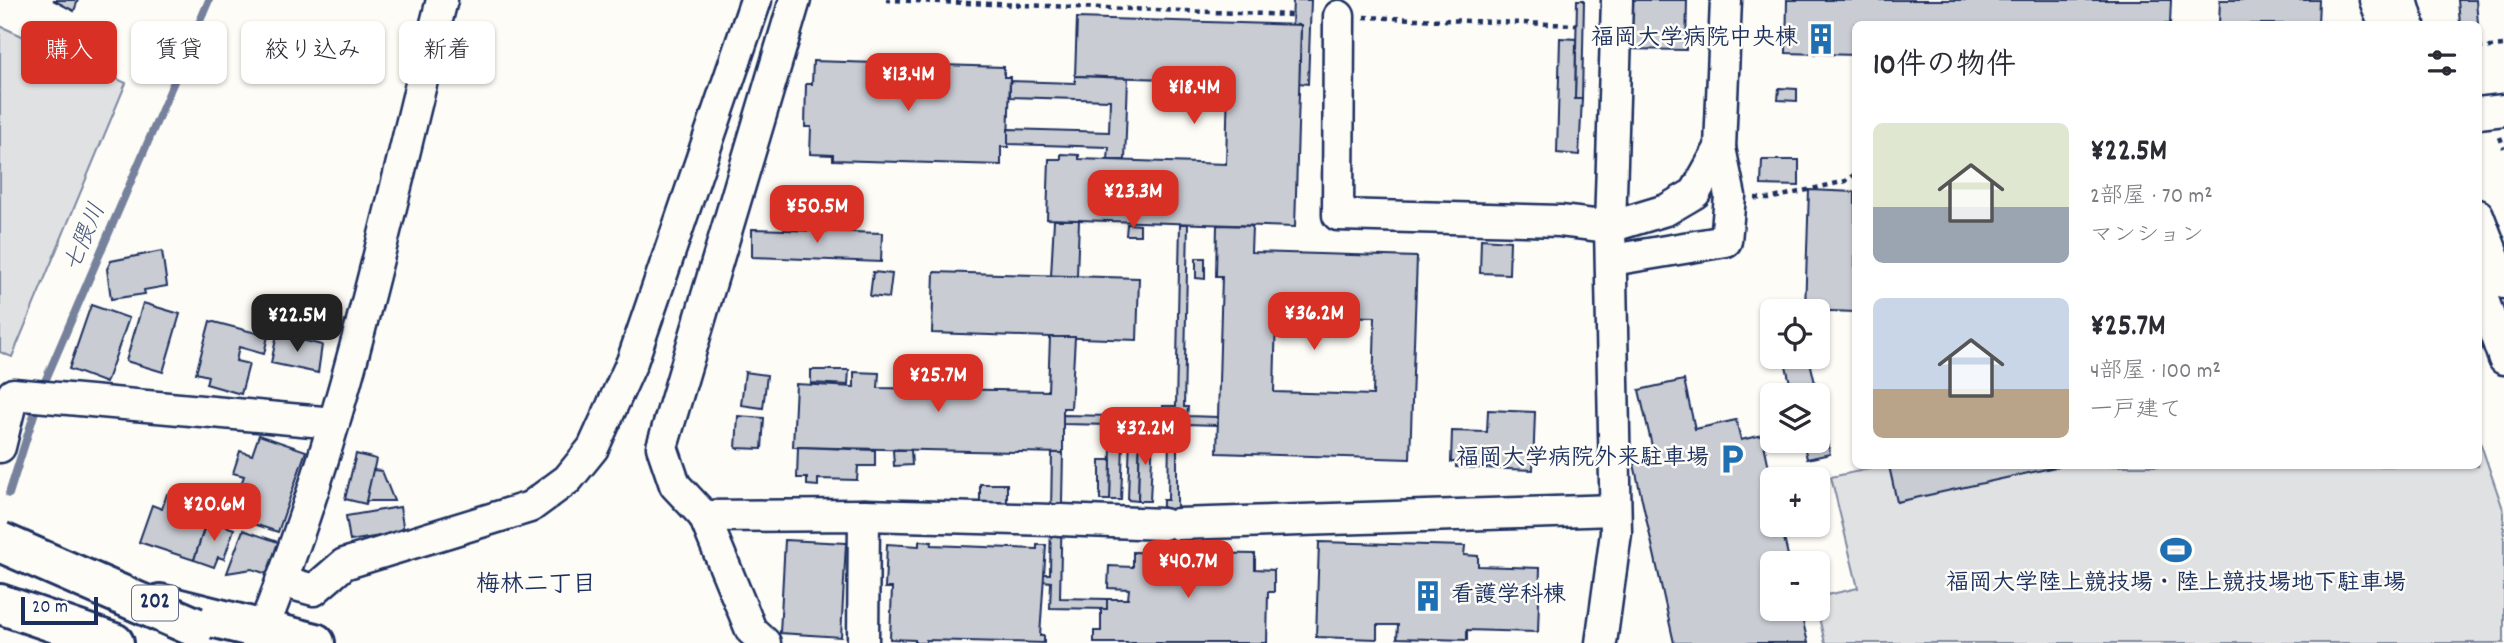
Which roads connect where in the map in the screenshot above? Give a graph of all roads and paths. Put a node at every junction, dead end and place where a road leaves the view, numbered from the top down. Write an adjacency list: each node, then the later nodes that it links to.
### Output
1 (442, 0): 27 (street)
2 (755, 0): 34 (street)
3 (794, 0): 31 (street)
4 (886, 0): 9 (path)
5 (1617, 0): 22 (street)
6 (1726, 0): 18 (street)
7 (2375, 0): 11 (street)
8 (2402, 0): 12 (street)
9 (1292, 15)
10 (1339, 16): 13 (path); 22 (street)
11 (2383, 21)
12 (2408, 21)
13 (1577, 24)
14 (2504, 46): 15 (path)
15 (2482, 48)
16 (2504, 110): 17 (street)
17 (2482, 113)
18 (1720, 148): 20 (street); 22 (street)
19 (1852, 176): 20 (path)
20 (1730, 196): 23 (street)
21 (2482, 226): 24 (street)
22 (1610, 227): 23 (street)
23 (1612, 260): 29 (street)
24 (2504, 284)
25 (2482, 296): 26 (street)
26 (2504, 359)
27 (334, 423): 28 (street); 34 (street)
28 (0, 447)
29 (1615, 510): 30 (street); 44 (street)
30 (864, 515): 31 (street); 43 (street)
31 (704, 516): 42 (street)
32 (0, 544): 37 (highway, bridge); 38 (highway, 202)
33 (0, 561): 37 (highway, bridge)
34 (281, 581): 38 (street)
35 (0, 604): 40 (highway)
36 (0, 617): 39 (highway)
37 (195, 626): 38 (highway)
38 (258, 638): 41 (highway, 202)
39 (73, 643)
40 (114, 643)
41 (315, 643)
42 (765, 643)
43 (863, 643)
44 (1601, 643)

